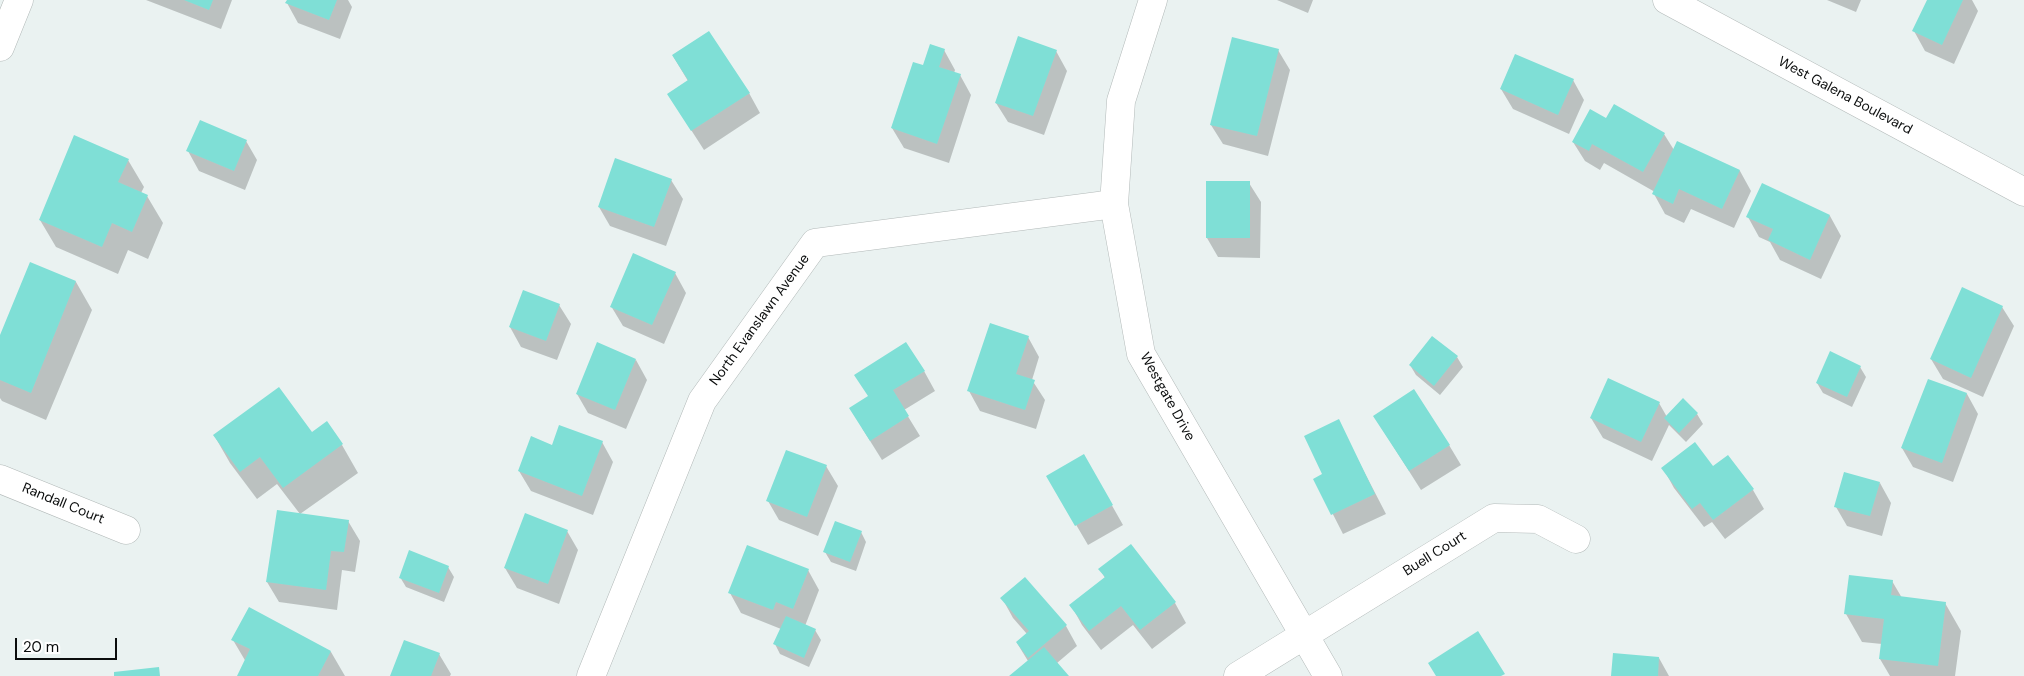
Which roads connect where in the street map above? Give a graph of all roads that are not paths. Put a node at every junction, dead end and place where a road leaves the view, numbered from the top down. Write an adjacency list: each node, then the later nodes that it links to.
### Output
1 (19, 0): 4 (street)
2 (1153, 0): 6 (street, Westgate Drive)
3 (1671, 1): 5 (street, West Galena Boulevard)
4 (0, 47)
5 (2024, 192)
6 (1114, 204): 10 (street, Westgate Drive); 11 (street, North Evanslawn Avenue)
7 (0, 479): 8 (street, Randall Court)
8 (126, 530)
9 (1576, 539): 10 (street, Buell Court)
10 (1303, 636): 12 (street, Buell Court); 13 (street, Westgate Drive)
11 (591, 676)
12 (1238, 676)
13 (1328, 676)

